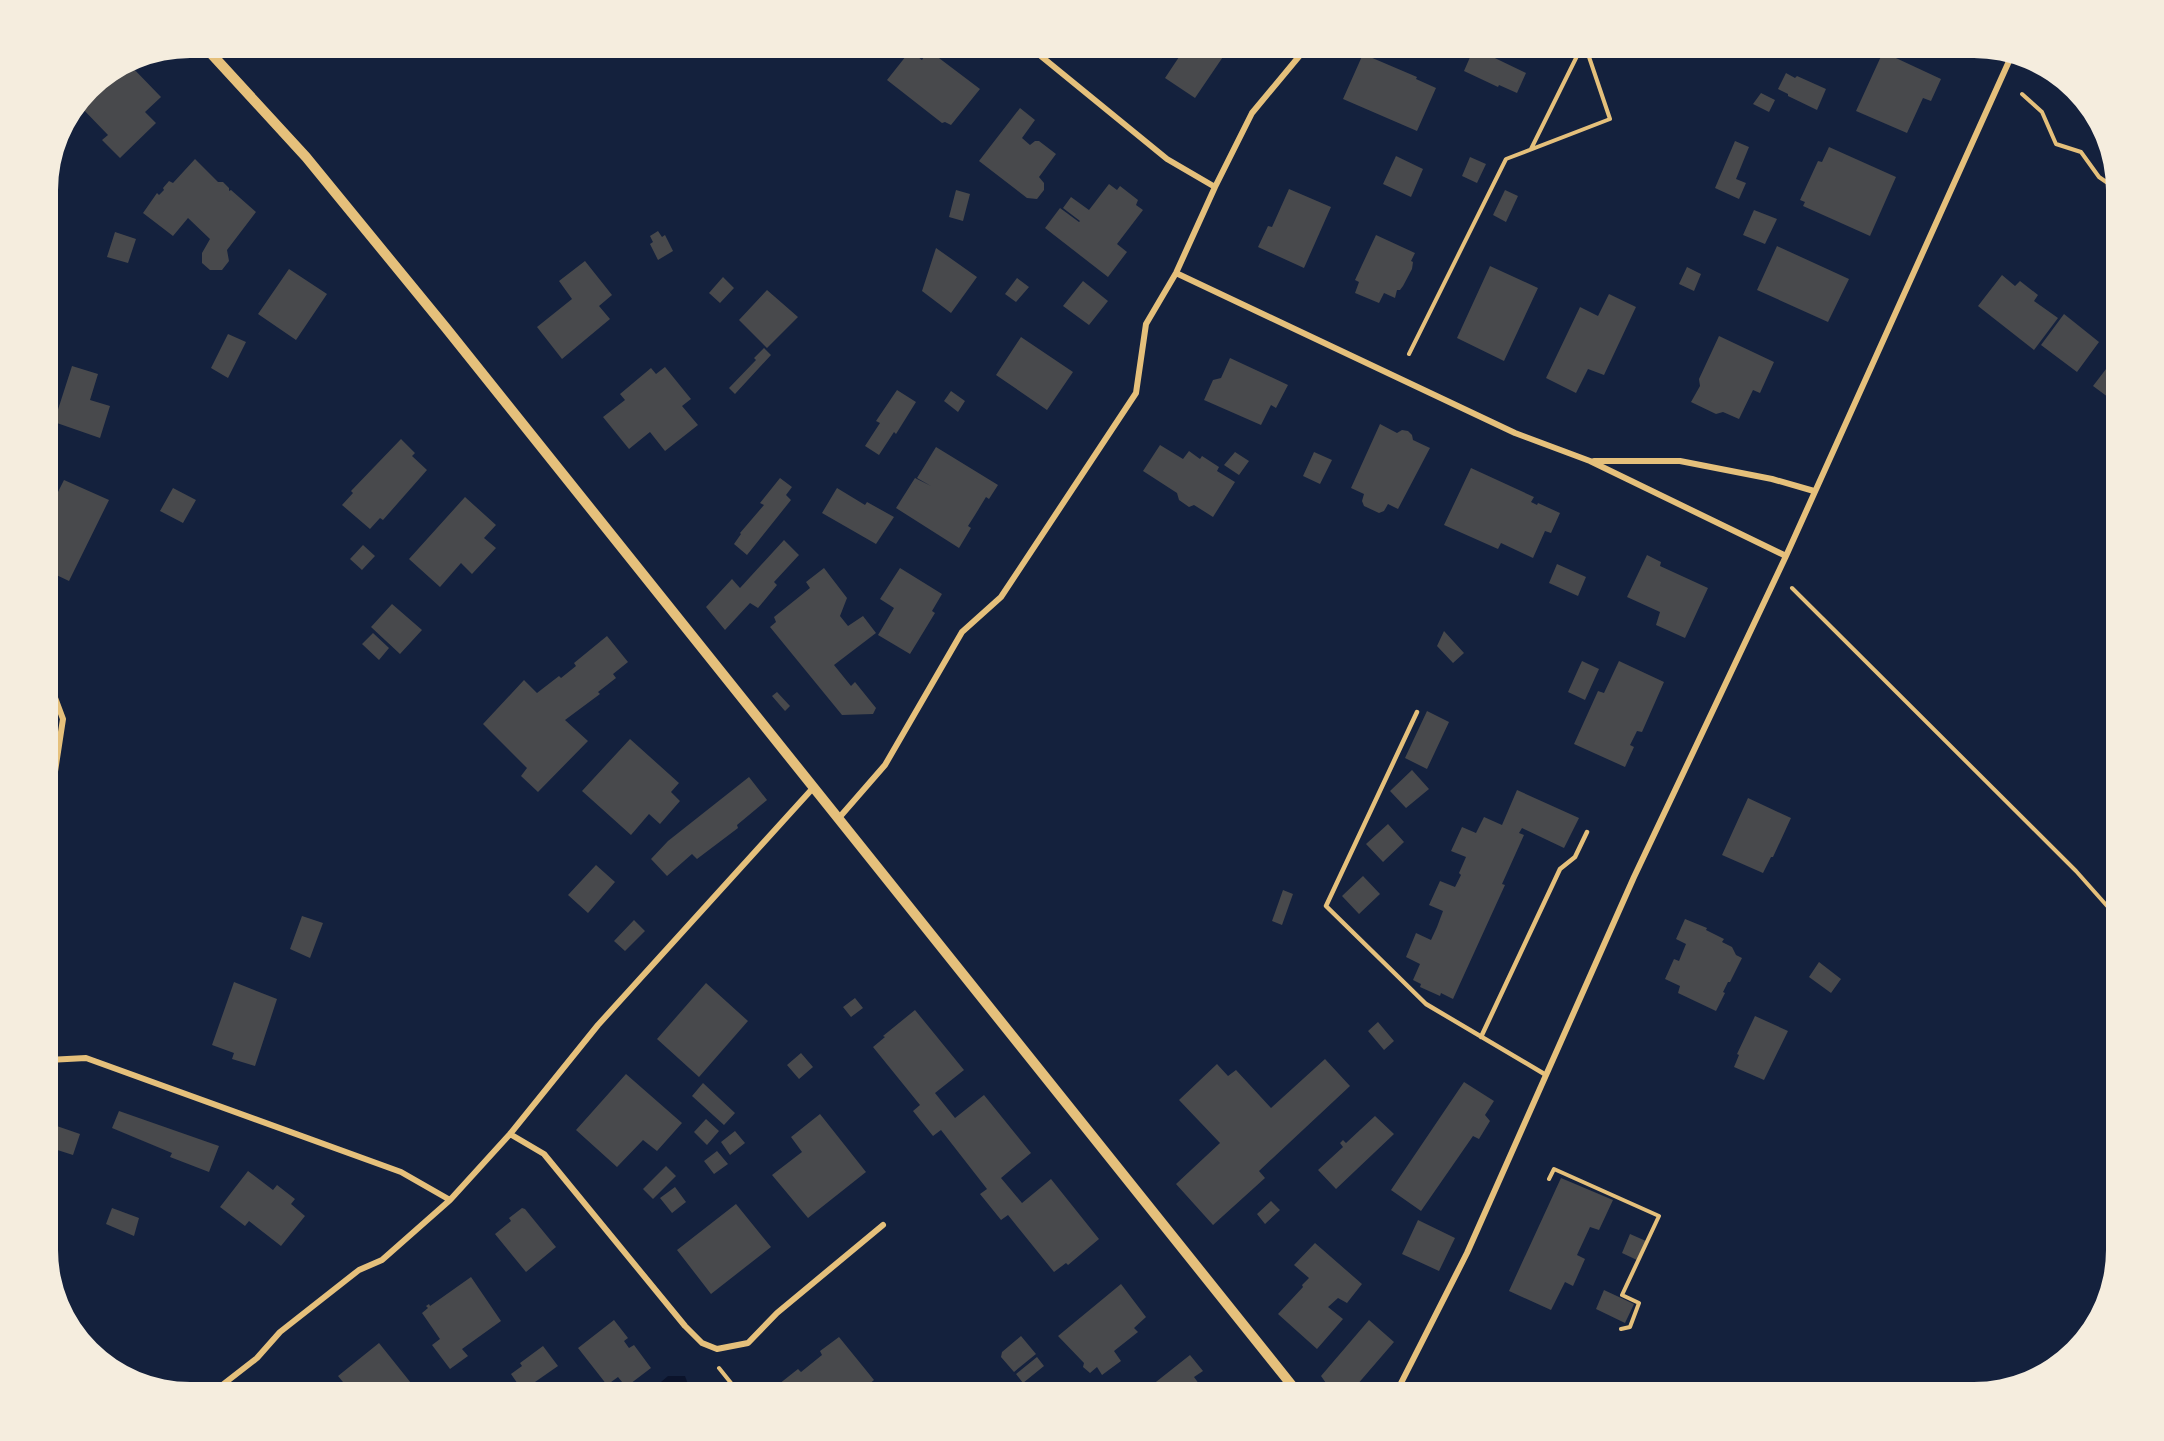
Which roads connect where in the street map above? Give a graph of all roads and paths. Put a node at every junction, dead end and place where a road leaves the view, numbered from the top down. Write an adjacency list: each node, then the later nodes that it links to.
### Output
1 (215, 58): 20 (street)
2 (1042, 58): 10 (street)
3 (1298, 58): 10 (street)
4 (1578, 58): 8 (path)
5 (1587, 58): 8 (path)
6 (2008, 64): 14 (street)
7 (2022, 94): 9 (path)
8 (1531, 150): 12 (path)
9 (2105, 181)
10 (1215, 187): 11 (street)
11 (1176, 273): 13 (street); 21 (street)
12 (1409, 354)
13 (1590, 461): 14 (street); 15 (street)
14 (1814, 491): 15 (street)
15 (1786, 555): 26 (street)
16 (1793, 589): 23 (path)
17 (59, 709): 19 (street)
18 (1417, 712): 24 (lane)
19 (59, 745)
20 (813, 788): 21 (street); 27 (street)
21 (838, 819): 35 (street)
22 (1587, 832): 24 (lane)
23 (2106, 905)
24 (1481, 1037): 26 (lane)
25 (59, 1059): 29 (street)
26 (1546, 1075): 36 (street)
27 (510, 1134): 29 (street); 30 (street)
28 (1549, 1179): 31 (path)
29 (450, 1200): 33 (street)
30 (883, 1225)
31 (1621, 1329)
32 (715, 1362): 34 (path)
33 (226, 1382)
34 (730, 1382)
35 (1289, 1382)
36 (1402, 1382)

